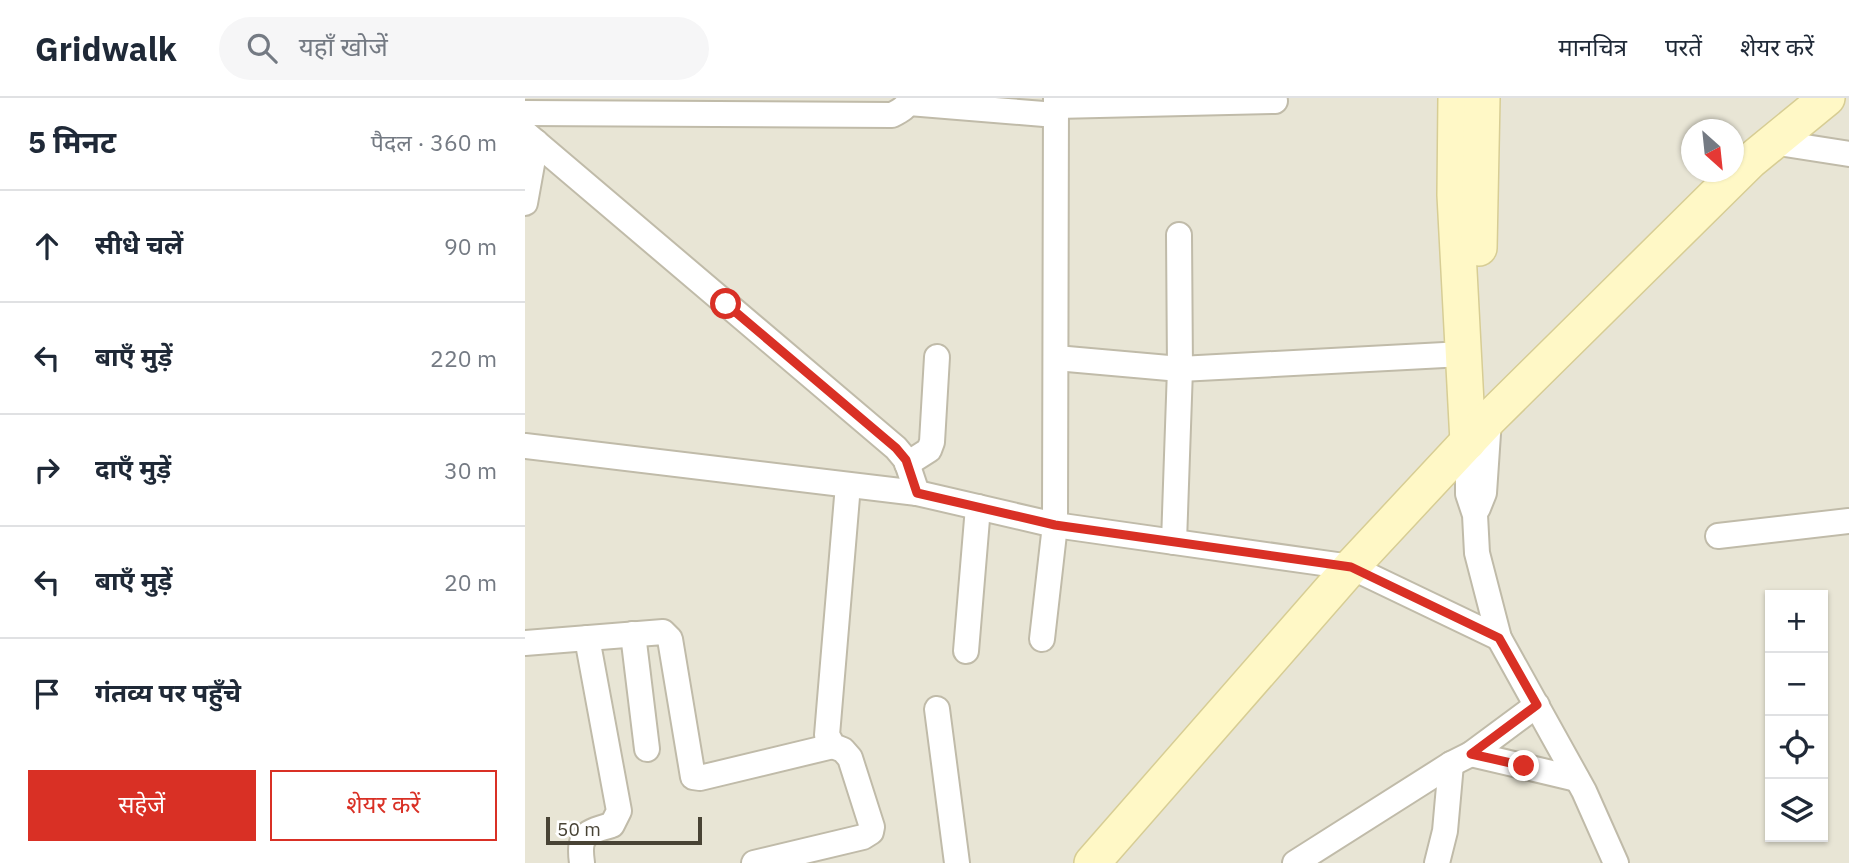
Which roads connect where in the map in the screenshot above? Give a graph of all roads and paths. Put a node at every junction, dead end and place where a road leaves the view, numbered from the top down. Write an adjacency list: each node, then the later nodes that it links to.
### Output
1 (1456, 98): 15 (main road)
2 (1482, 98): 19 (main road)
3 (1827, 98): 11 (main road)
4 (1210, 100): 6 (street); 8 (street)
5 (910, 101): 7 (street); 8 (street)
6 (1275, 101)
7 (748, 106): 9 (street)
8 (1056, 106): 17 (street)
9 (537, 108)
10 (530, 138): 13 (street); 21 (street)
11 (1773, 142): 12 (street); 19 (main road)
12 (1849, 154)
13 (525, 203)
14 (1179, 235): 18 (street)
15 (1463, 354): 18 (street); 19 (main road)
16 (937, 357): 21 (street)
17 (1056, 358): 18 (street); 26 (street)
18 (1180, 369): 28 (street)
19 (1478, 430): 29 (main road); 32 (street)
20 (525, 446): 22 (street)
21 (907, 464): 23 (street)
22 (848, 485): 23 (street); 38 (street)
23 (917, 493): 24 (street)
24 (978, 507): 26 (street); 35 (street)
25 (1849, 521): 27 (street)
26 (1055, 525): 28 (street); 33 (street)
27 (1718, 536)
28 (1174, 541): 29 (street)
29 (1351, 567): 32 (street); 45 (main road)
30 (633, 634): 31 (street); 38 (street); 39 (street)
31 (587, 638): 34 (street); 42 (street)
32 (1499, 638): 36 (street)
33 (1042, 639)
34 (525, 643)
35 (966, 651)
36 (1537, 705): 40 (street); 41 (street)
37 (937, 709): 44 (street)
38 (833, 746): 43 (street)
39 (647, 749)
40 (1461, 759): 41 (street); 46 (street); 47 (street)
41 (1577, 779): 48 (street)
42 (582, 863)
43 (754, 863)
44 (957, 863)
45 (1092, 863)
46 (1295, 863)
47 (1437, 863)
48 (1616, 863)

